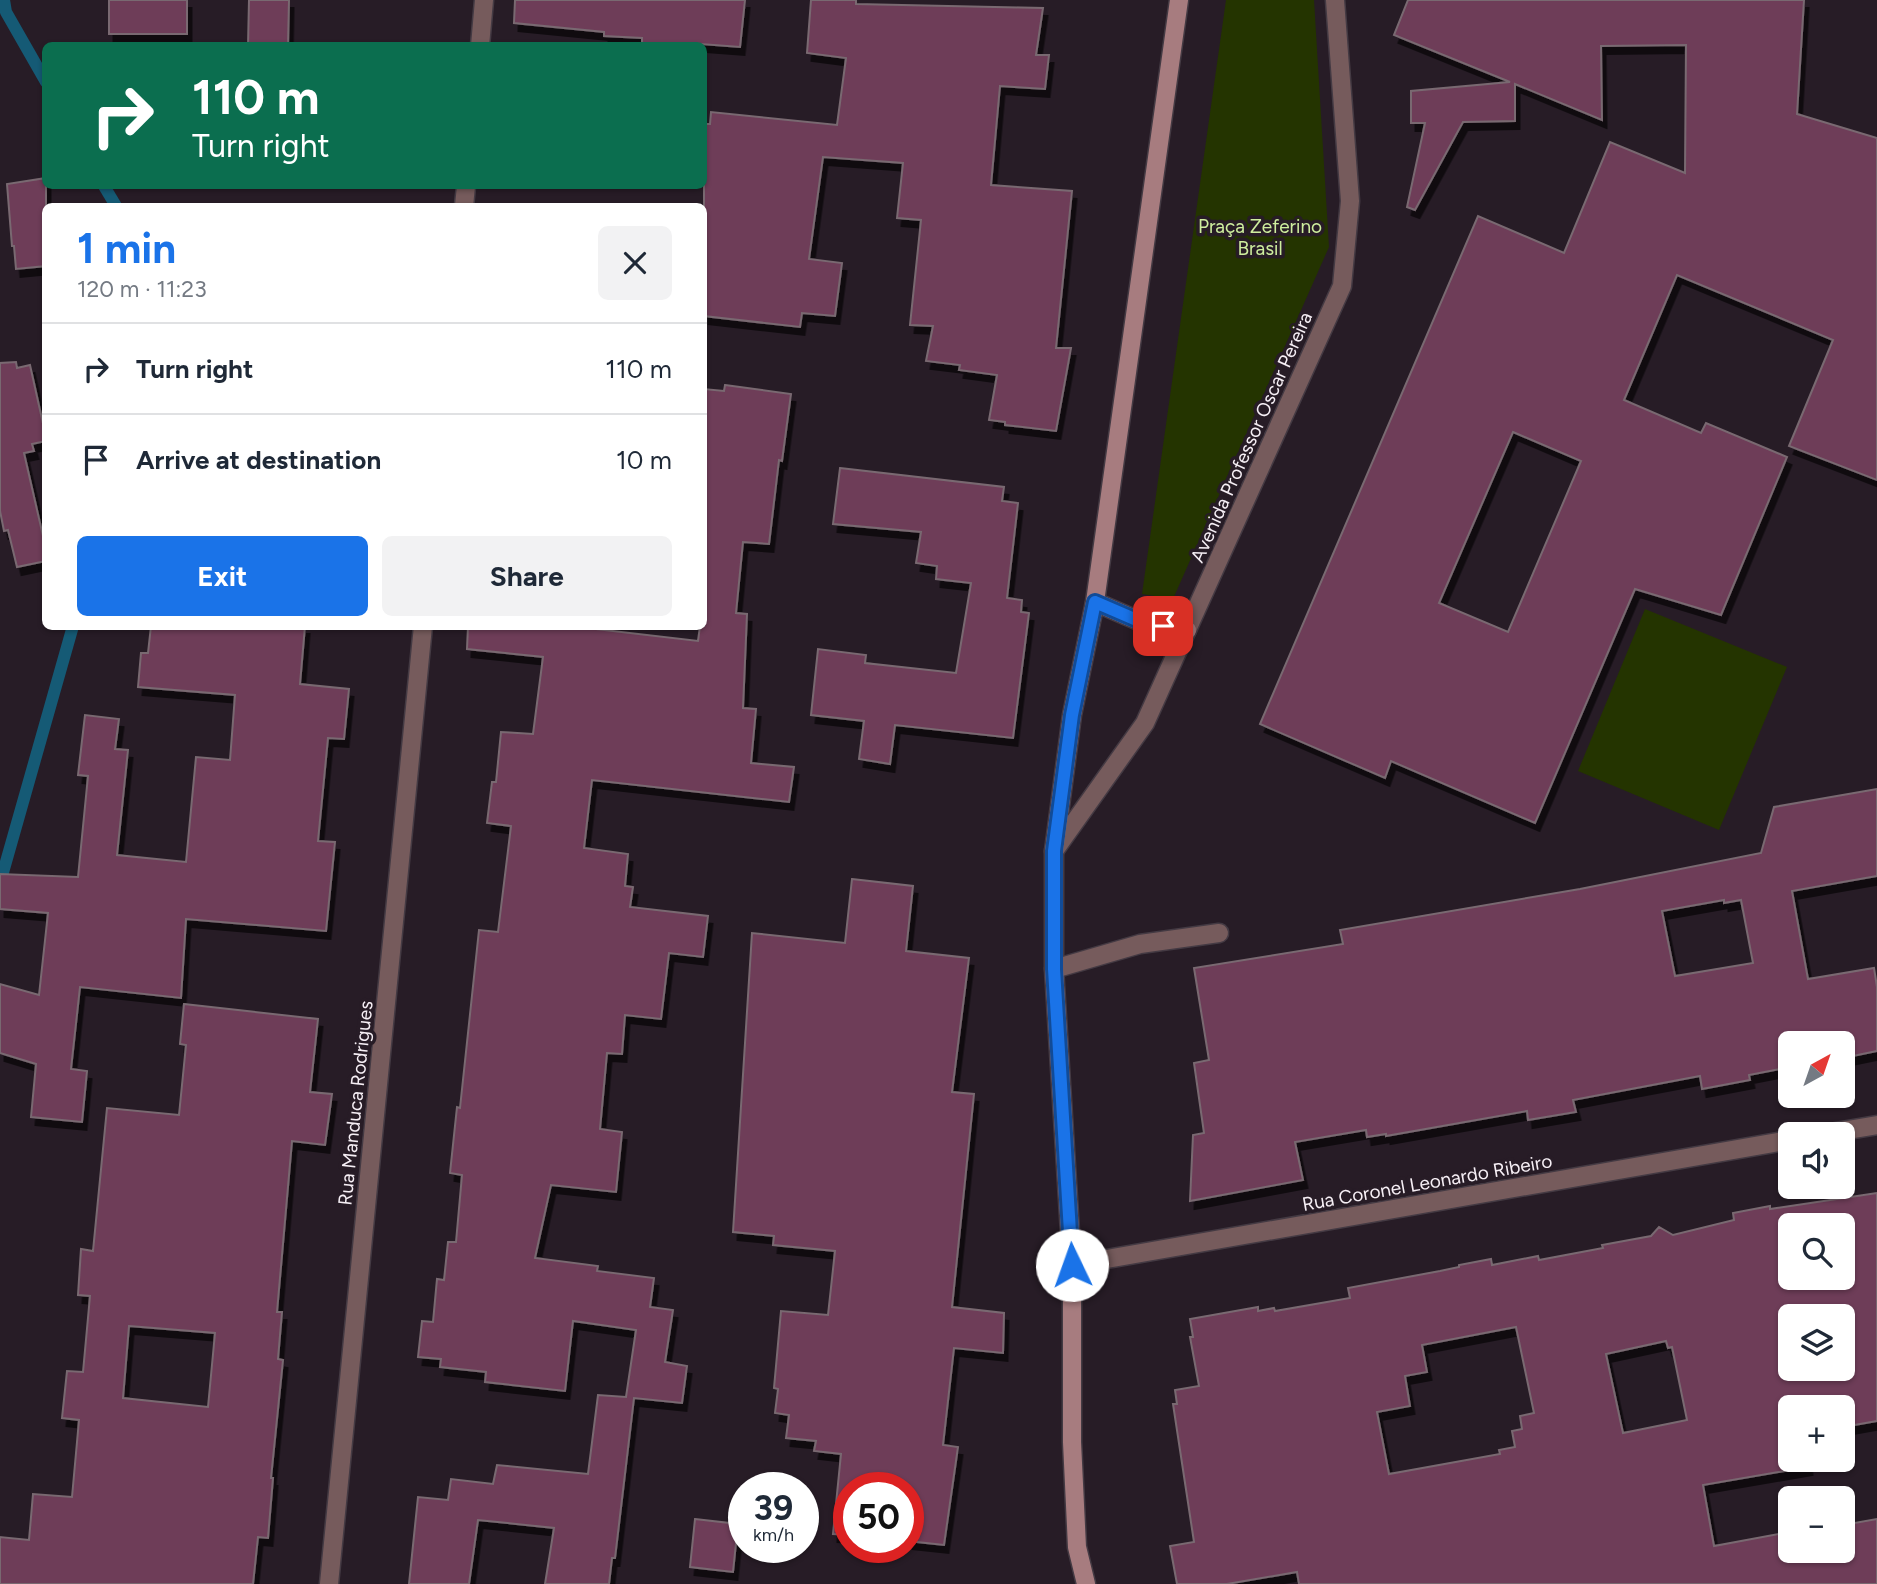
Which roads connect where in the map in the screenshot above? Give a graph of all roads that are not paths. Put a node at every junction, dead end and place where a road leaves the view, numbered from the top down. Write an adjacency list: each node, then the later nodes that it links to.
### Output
1 (484, 0): 4 (street)
2 (1180, 0): 5 (main road)
3 (1335, 0): 7 (street, Avenida Professor Oscar Pereira)
4 (480, 42)
5 (1095, 602): 7 (main road); 8 (main road)
6 (423, 630): 15 (street, Rua Manduca Rodrigues)
7 (1187, 630): 8 (street, Avenida Professor Oscar Pereira)
8 (1054, 851): 10 (main road)
9 (1219, 933): 10 (street)
10 (1054, 969): 14 (main road)
11 (1877, 1125): 12 (street)
12 (1855, 1129)
13 (1778, 1142): 14 (street, Rua Coronel Leonardo Ribeiro)
14 (1072, 1265): 16 (main road)
15 (329, 1584)
16 (1086, 1584)

